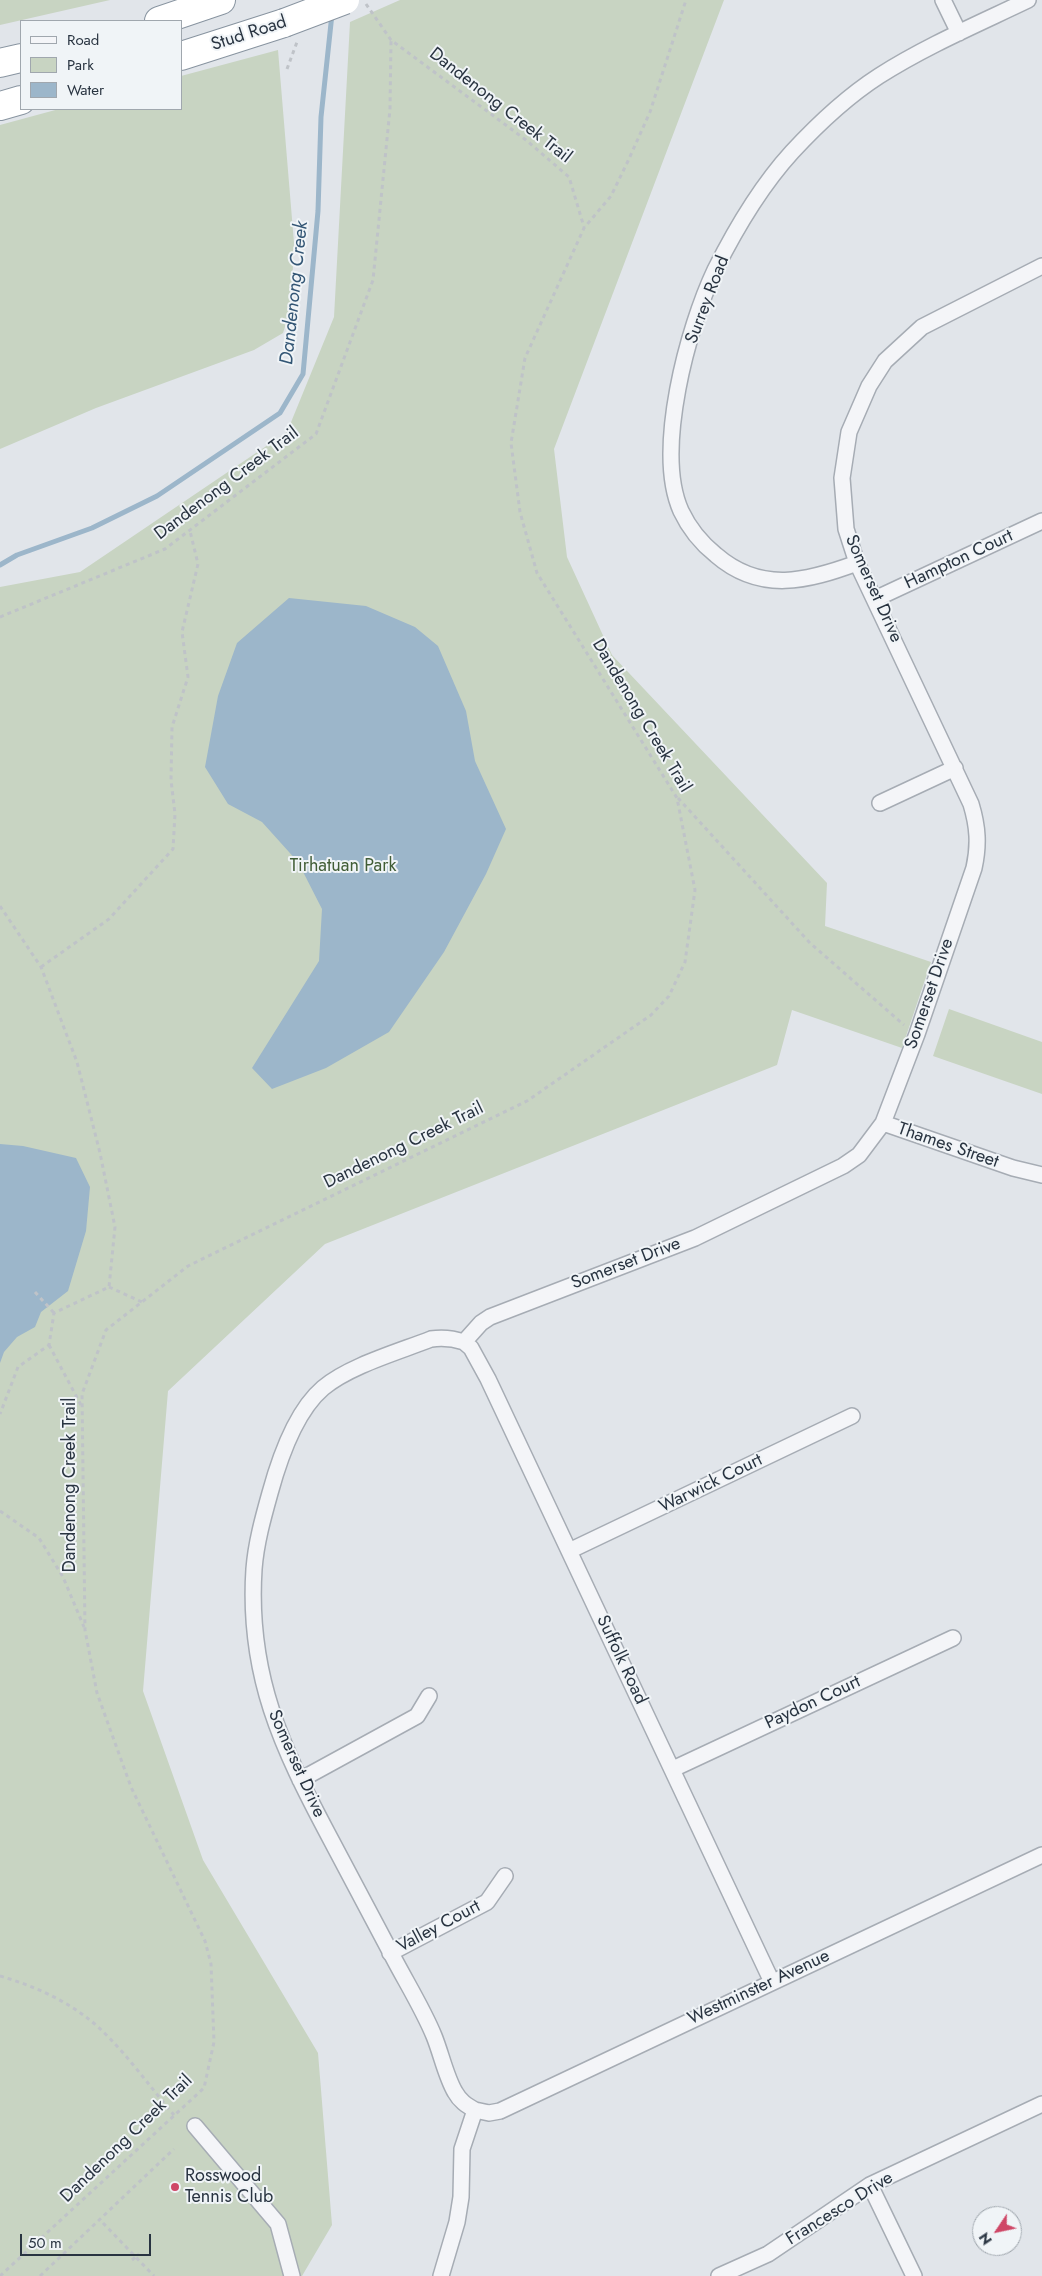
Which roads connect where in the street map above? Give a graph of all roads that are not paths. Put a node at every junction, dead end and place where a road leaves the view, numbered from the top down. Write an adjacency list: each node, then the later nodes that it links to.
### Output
1 (221, 0): 5 (highway)
2 (345, 0): 7 (highway, Stud Road, bridge)
3 (943, 0): 6 (street)
4 (1028, 0): 6 (street, Surrey Road)
5 (162, 20)
6 (959, 33): 14 (street, Surrey Road)
7 (182, 56)
8 (20, 58): 9 (highway)
9 (0, 63)
10 (20, 100): 11 (highway)
11 (0, 106)
12 (1042, 266): 14 (street, Somerset Drive)
13 (1042, 521): 15 (street, Hampton Court)
14 (857, 563): 15 (street, Somerset Drive)
15 (875, 599): 16 (street, Somerset Drive)
16 (955, 768): 17 (street); 18 (street, Somerset Drive)
17 (880, 803)
18 (883, 1123): 19 (street, Thames Street); 22 (street, Somerset Drive)
19 (1013, 1168): 20 (street, Thames Street); 21 (street, Thames Street)
20 (1042, 1174)
21 (1042, 1183)
22 (464, 1342): 24 (street, Suffolk Road); 28 (street, Somerset Drive)
23 (852, 1416): 24 (street, Warwick Court)
24 (570, 1551): 27 (street, Suffolk Road)
25 (954, 1638): 27 (street, Paydon Court)
26 (429, 1696): 28 (street)
27 (673, 1769): 32 (street, Suffolk Road)
28 (300, 1780): 31 (street, Somerset Drive)
29 (1042, 1855): 32 (street, Westminster Avenue)
30 (505, 1876): 31 (street, Valley Court)
31 (390, 1953): 34 (street, Somerset Drive)
32 (772, 1982): 34 (street, Westminster Avenue)
33 (1042, 2104): 36 (street, Francesco Drive)
34 (475, 2110): 38 (street)
35 (195, 2126): 37 (street)
36 (870, 2185): 39 (street, Francesco Drive); 40 (street)
37 (292, 2276)
38 (441, 2276)
39 (719, 2276)
40 (914, 2276)

